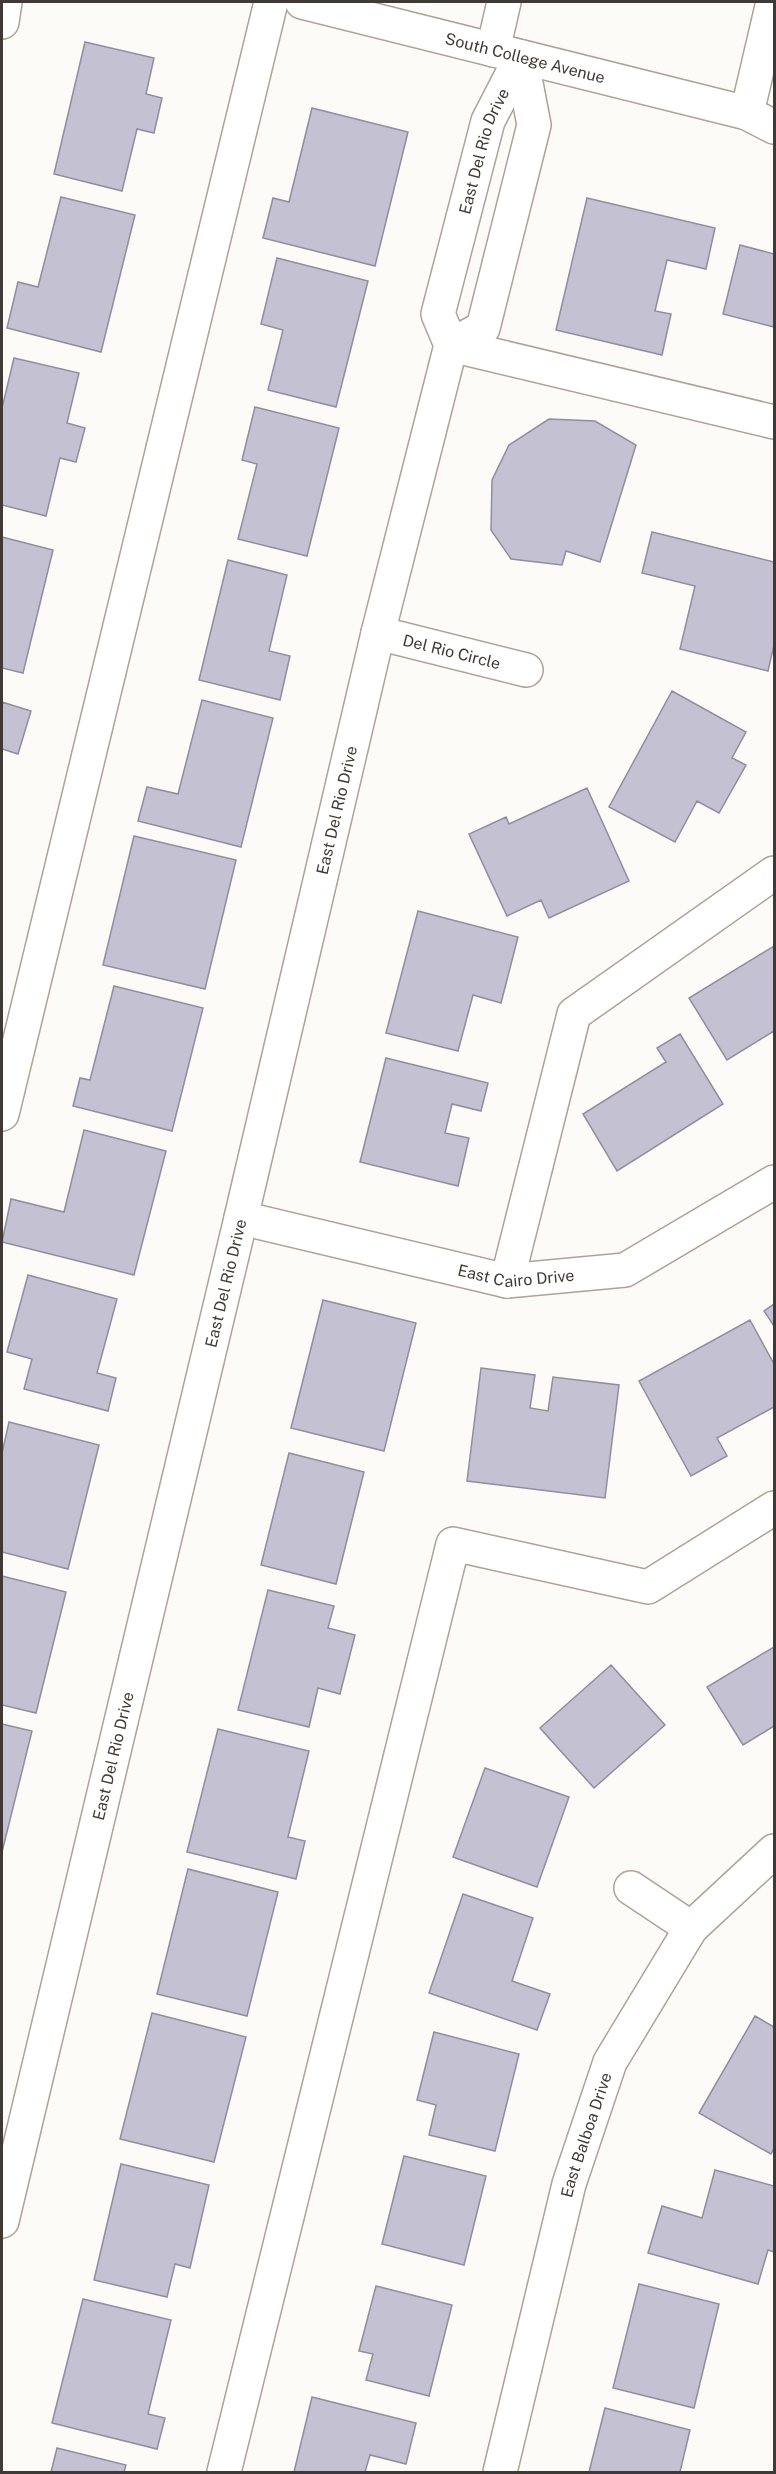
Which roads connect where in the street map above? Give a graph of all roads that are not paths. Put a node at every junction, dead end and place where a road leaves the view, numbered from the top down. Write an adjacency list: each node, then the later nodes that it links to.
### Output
1 (5, 2): 6 (street)
2 (271, 2): 14 (street)
3 (302, 2): 7 (street, South College Avenue)
4 (504, 2): 7 (street)
5 (773, 2): 8 (street)
6 (2, 22)
7 (507, 53): 8 (street, South College Avenue); 9 (street, East Del Rio Drive); 9 (street, East Del Rio Drive)
8 (765, 117)
9 (451, 345): 10 (street); 11 (street, East Del Rio Drive)
10 (774, 422)
11 (378, 633): 12 (street, Del Rio Circle); 16 (street, East Del Rio Drive)
12 (526, 670)
13 (774, 873): 17 (street)
14 (2, 1114)
15 (774, 1182): 17 (street, East Cairo Drive)
16 (241, 1218): 17 (street, East Cairo Drive); 22 (street, East Del Rio Drive)
17 (507, 1281)
18 (774, 1508): 23 (street)
19 (774, 1851): 21 (street, East Balboa Drive)
20 (631, 1888): 21 (street)
21 (691, 1928): 24 (street, East Balboa Drive)
22 (2, 2221)
23 (224, 2472)
24 (500, 2472)

